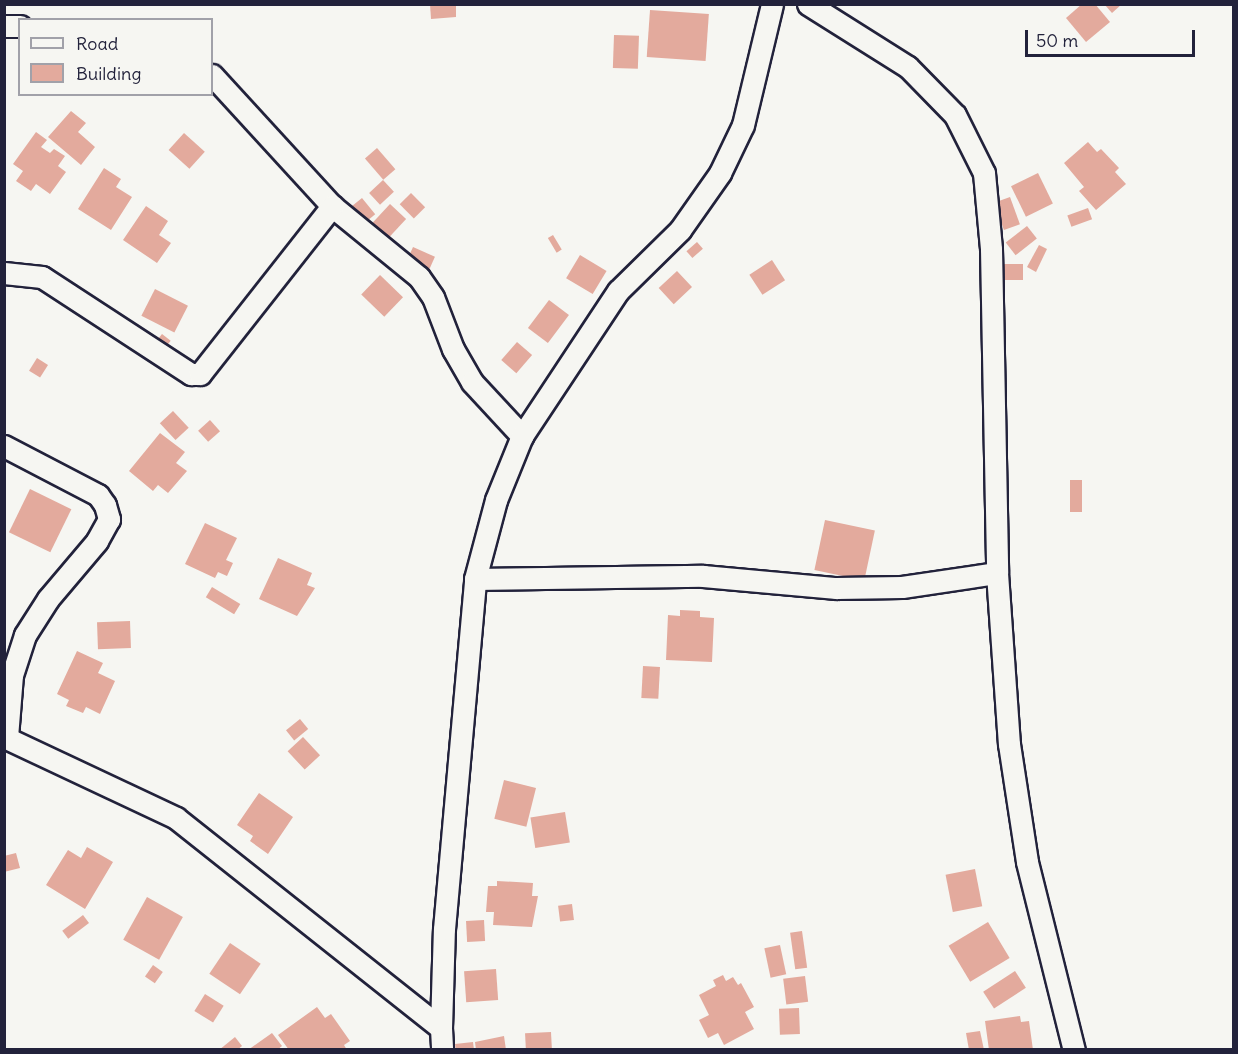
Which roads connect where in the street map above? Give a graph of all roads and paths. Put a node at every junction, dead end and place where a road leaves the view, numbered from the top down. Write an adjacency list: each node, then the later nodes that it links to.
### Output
1 (772, 4): 6 (street)
2 (808, 4): 8 (street)
3 (213, 76): 4 (street)
4 (332, 206): 5 (street); 6 (street)
5 (4, 273)
6 (522, 436): 9 (street)
7 (4, 446): 10 (street)
8 (997, 573): 9 (street); 13 (street)
9 (476, 579): 11 (street)
10 (6, 737): 11 (street)
11 (441, 1028): 12 (street)
12 (442, 1050)
13 (1074, 1050)

